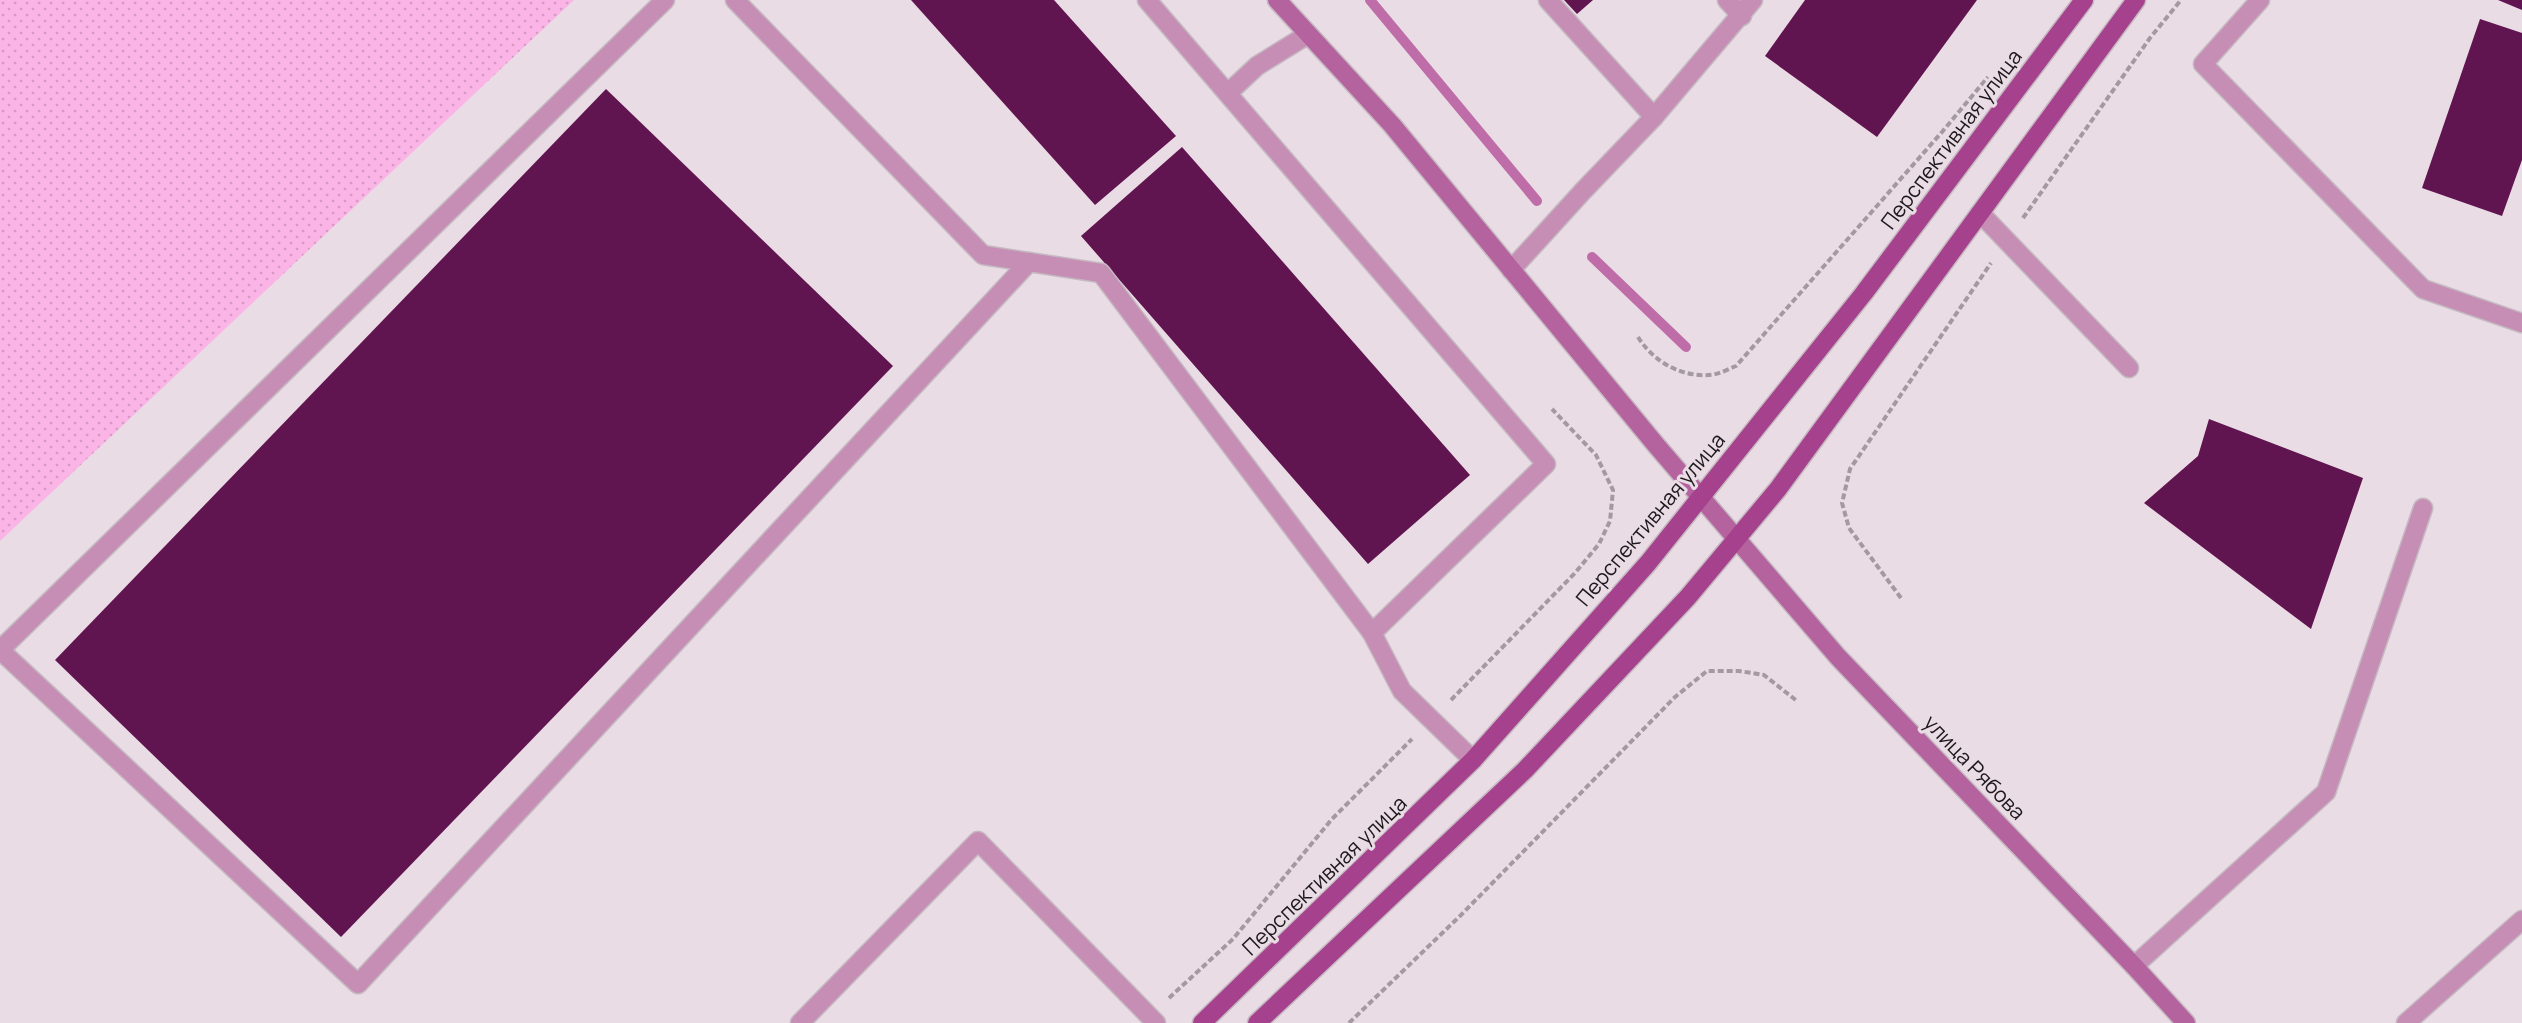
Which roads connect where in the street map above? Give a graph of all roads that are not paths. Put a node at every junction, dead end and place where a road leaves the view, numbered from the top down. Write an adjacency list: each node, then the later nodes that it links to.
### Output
1 (665, 0): 24 (lane)
2 (735, 0): 16 (lane)
3 (1147, 0): 13 (lane)
4 (1277, 0): 12 (main road, улица Рябова)
5 (1548, 0): 14 (lane)
6 (1727, 0): 11 (lane)
7 (1754, 0): 11 (lane)
8 (2084, 0): 20 (main road, Перспективная улица)
9 (2260, 0): 18 (lane)
10 (2130, 7): 15 (main road)
11 (1742, 16): 14 (lane)
12 (1307, 35): 13 (lane); 17 (main road, улица Рябова)
13 (1228, 93): 23 (lane)
14 (1654, 117): 17 (lane)
15 (1980, 213): 19 (lane); 22 (main road)
16 (1029, 262): 23 (lane); 24 (lane)
17 (1511, 270): 20 (main road, улица Рябова)
18 (2522, 323)
19 (2129, 369)
20 (1701, 495): 22 (main road, улица Рябова); 25 (main road, Перспективная улица)
21 (2423, 508): 27 (lane)
22 (1738, 538): 27 (main road, улица Рябова); 31 (main road)
23 (1372, 633): 25 (lane)
24 (0, 650)
25 (1473, 760): 30 (main road, Перспективная улица)
26 (2522, 920): 33 (lane)
27 (2134, 966): 32 (main road, улица Рябова)
28 (1152, 1019): 29 (lane)
29 (800, 1023)
30 (1202, 1023)
31 (1257, 1023)
32 (2186, 1023)
33 (2406, 1023)

